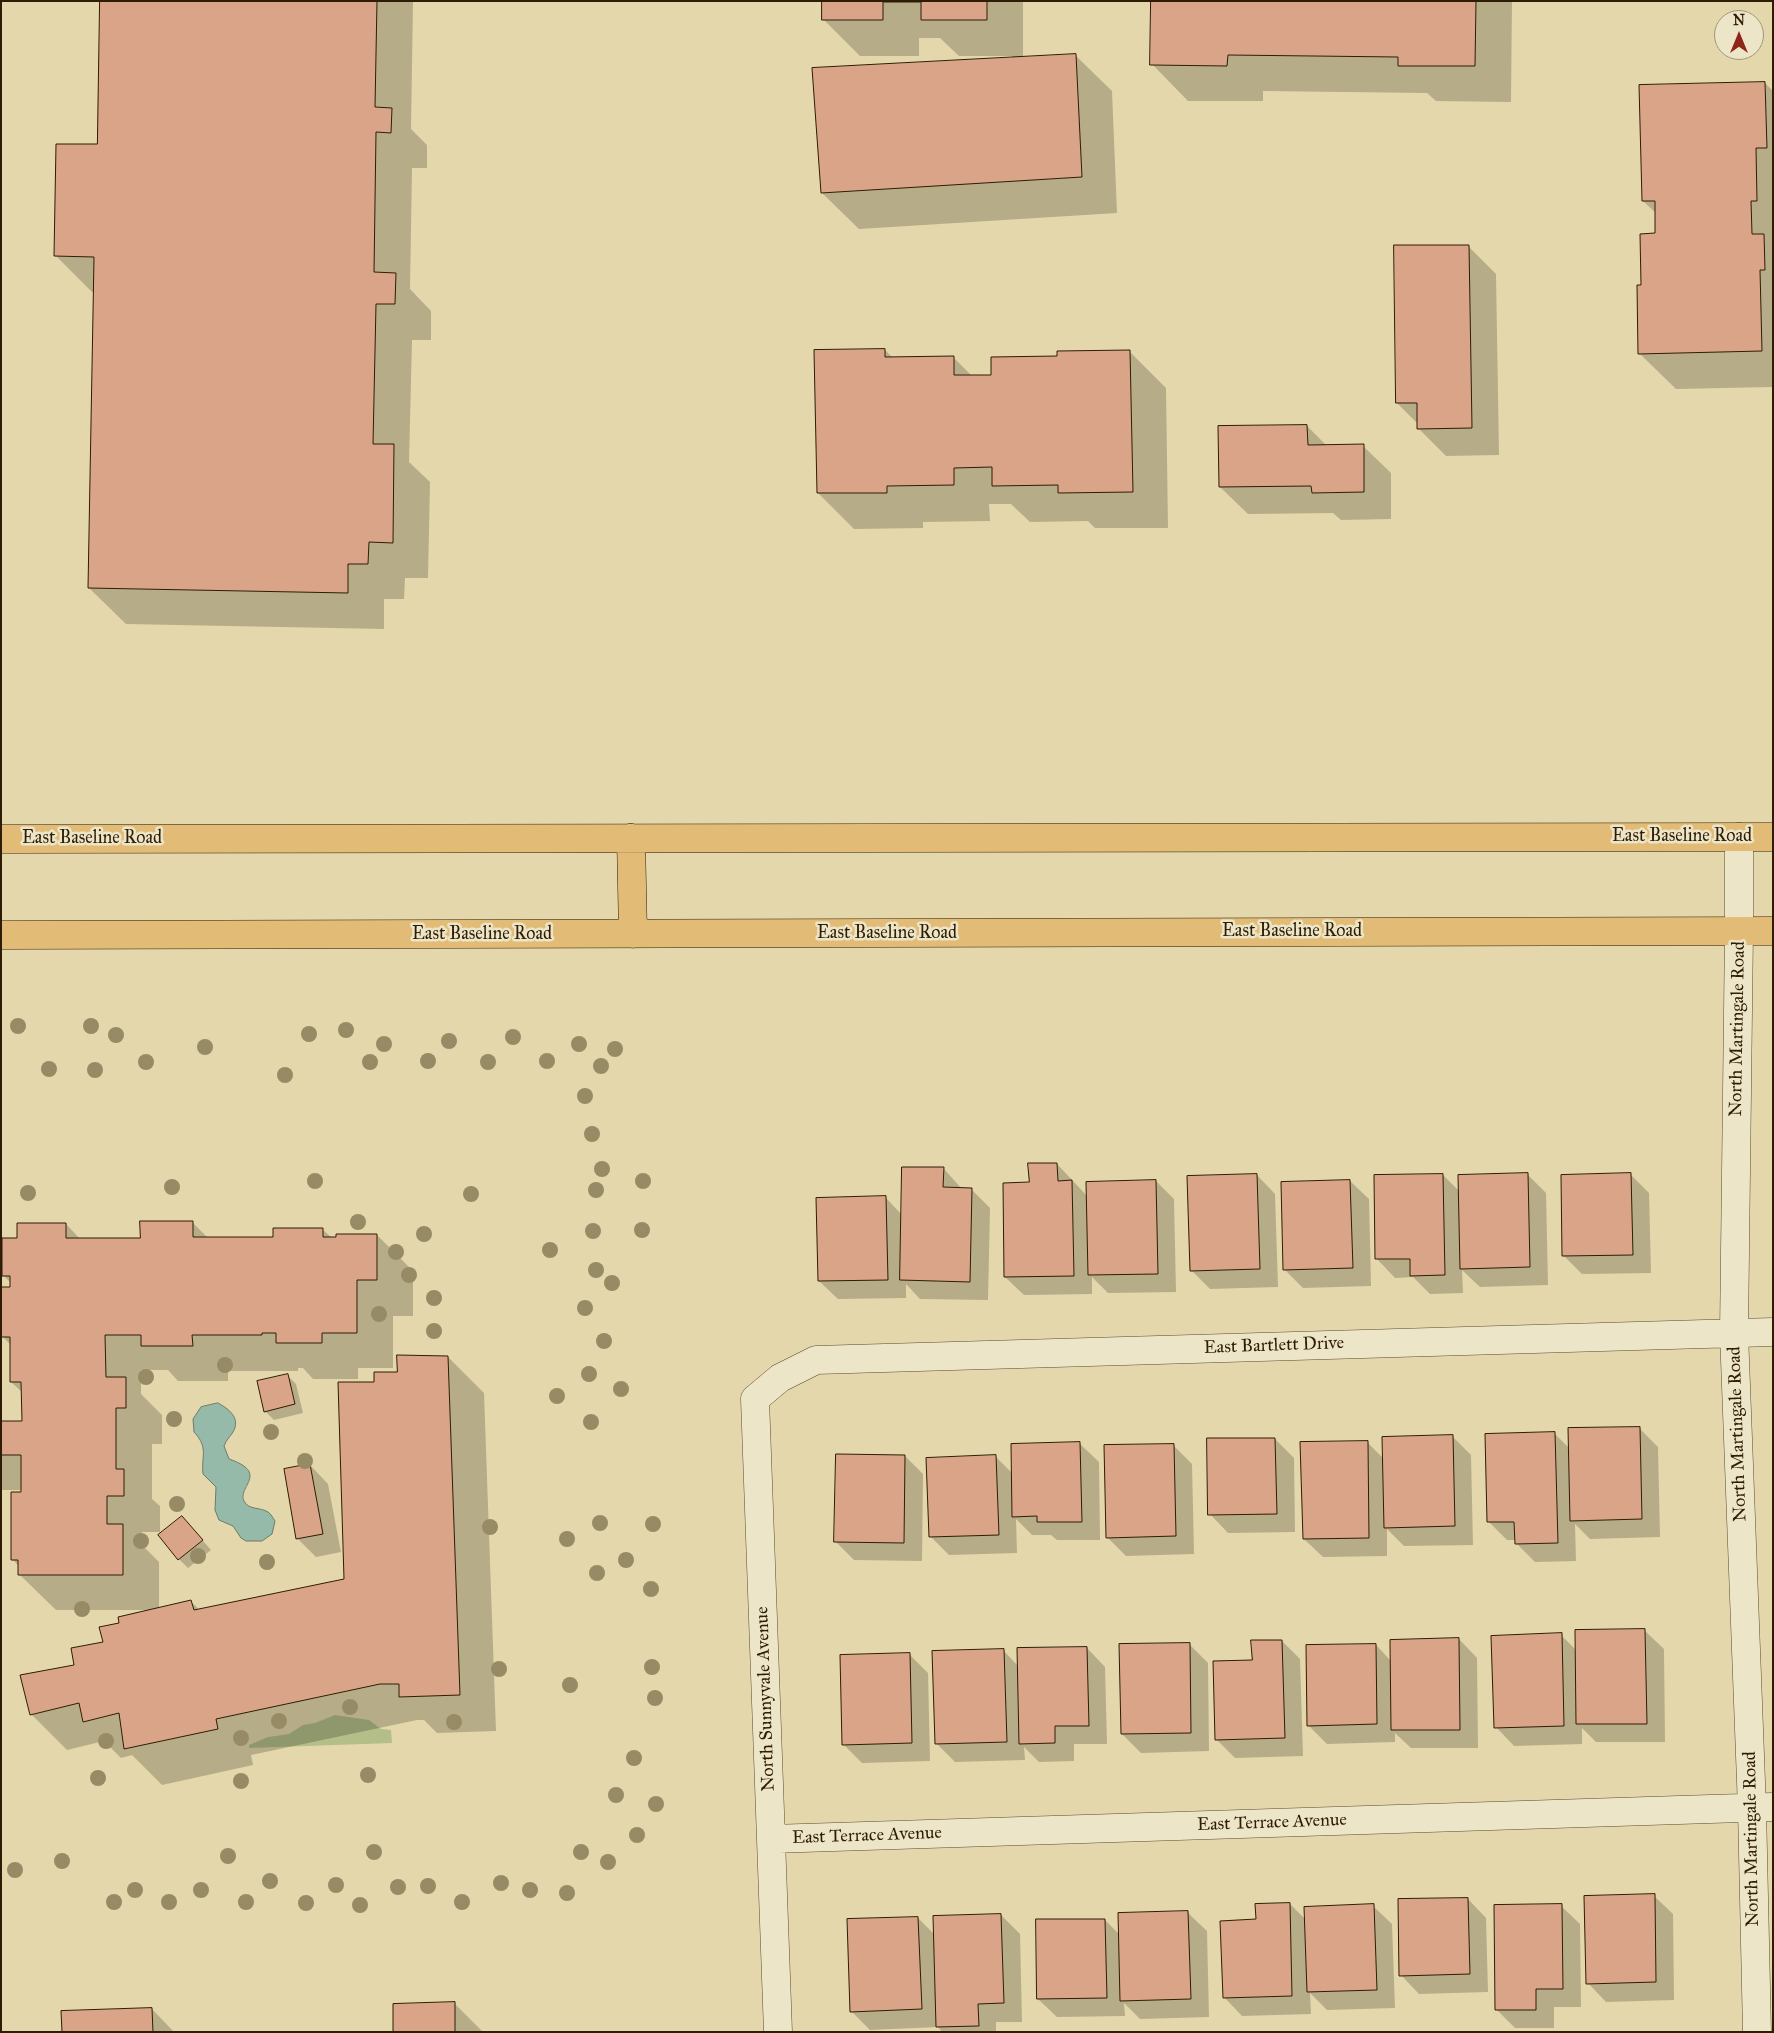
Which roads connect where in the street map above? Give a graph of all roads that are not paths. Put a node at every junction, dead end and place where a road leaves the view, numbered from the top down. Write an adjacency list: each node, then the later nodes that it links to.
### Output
1 (1773, 836): 2 (main road, East Baseline Road)
2 (1739, 837): 3 (main road, East Baseline Road); 5 (street, North Martingale Road)
3 (631, 838): 4 (main road, East Baseline Road); 7 (main road)
4 (1, 839)
5 (1739, 931): 6 (main road, East Baseline Road); 7 (main road, East Baseline Road); 10 (street, North Martingale Road)
6 (1773, 931)
7 (633, 934): 8 (main road, East Baseline Road)
8 (1, 935)
9 (1773, 1332): 10 (street, East Bartlett Drive)
10 (1734, 1333): 11 (street, East Bartlett Drive); 12 (street, North Martingale Road)
11 (780, 1378): 13 (street, North Sunnyvale Avenue)
12 (1763, 1807): 13 (street, East Terrace Avenue); 15 (street, North Martingale Road)
13 (771, 1839): 14 (street, North Sunnyvale Avenue)
14 (778, 2032)
15 (1757, 2032)

